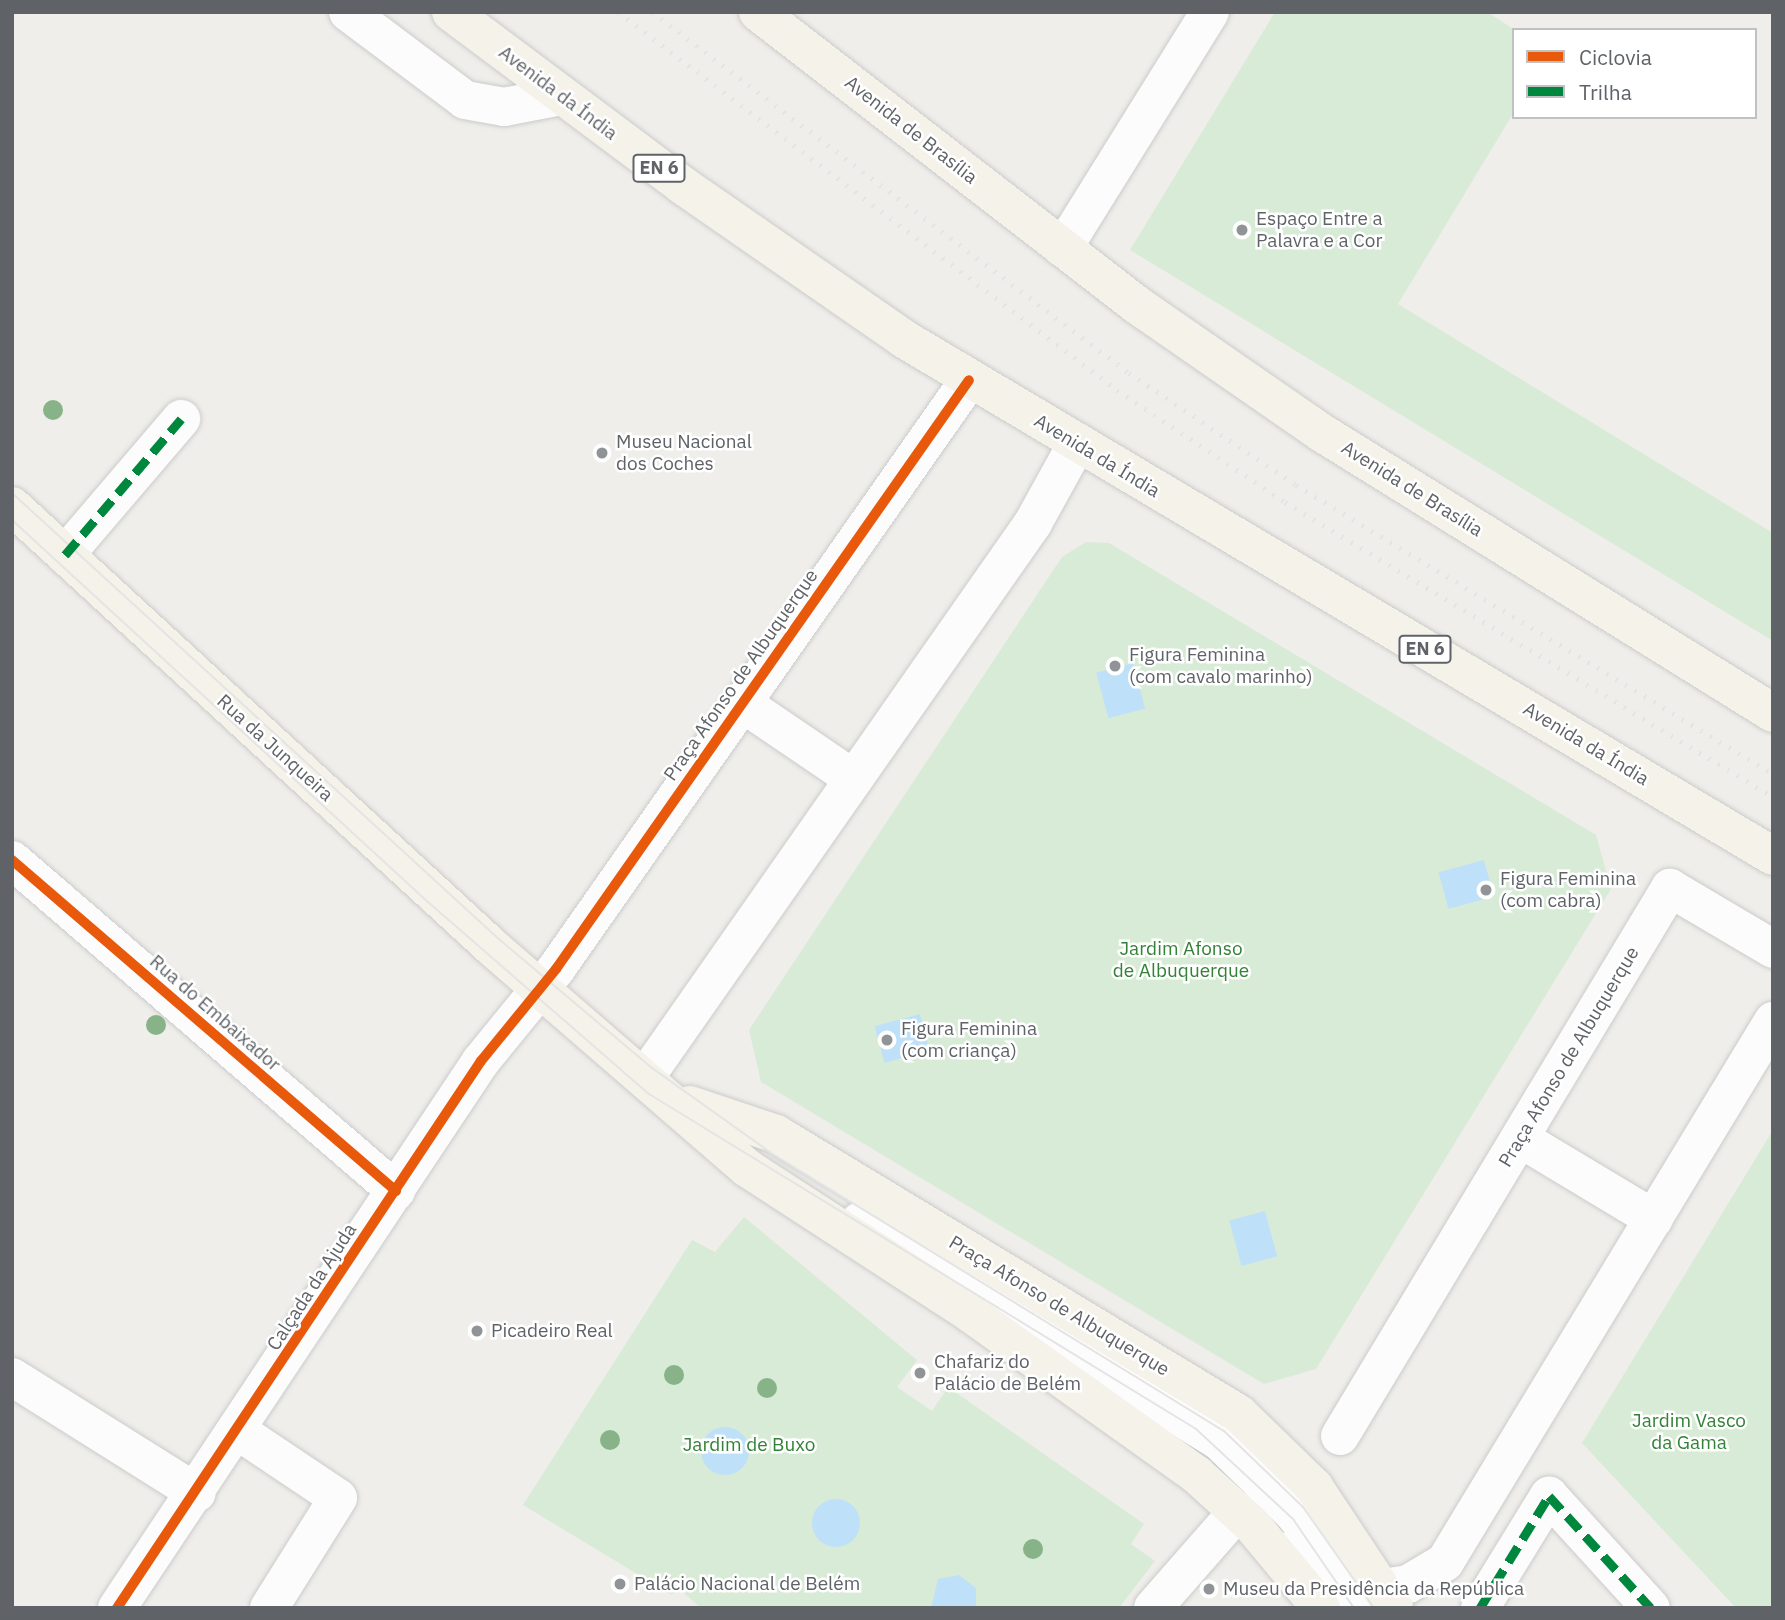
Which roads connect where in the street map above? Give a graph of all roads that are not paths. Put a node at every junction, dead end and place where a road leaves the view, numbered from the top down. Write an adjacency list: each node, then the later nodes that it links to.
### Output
1 (348, 12): 5 (street)
2 (451, 12): 5 (main road, Avenida da Índia / EN 6)
3 (758, 12): 6 (main road, Avenida de Brasília)
4 (1210, 12): 6 (street)
5 (561, 96): 7 (main road, Avenida da Índia / EN 6)
6 (1063, 248): 13 (main road, Avenida de Brasília)
7 (969, 380): 9 (main road, Avenida da Índia / EN 6); 12 (street, Praça Afonso de Albuquerque)
8 (181, 419): 11 (street)
9 (1076, 445): 14 (street); 15 (main road, Avenida da Índia / EN 6)
10 (12, 506): 11 (main road, Rua da Junqueira)
11 (65, 555): 18 (main road, Rua da Junqueira)
12 (743, 703): 14 (street); 18 (street, Praça Afonso de Albuquerque)
13 (1773, 713)
14 (855, 779): 20 (street)
15 (1773, 856)
16 (12, 860): 23 (street, Rua do Embaixador)
17 (1773, 949): 21 (street, Praça Afonso de Albuquerque)
18 (540, 989): 20 (main road, Praça Afonso de Albuquerque); 23 (street, Calçada da Ajuda)
19 (1773, 1021): 24 (street)
20 (659, 1087): 22 (main road, Praça Afonso de Albuquerque); 30 (main road, Praça Afonso de Albuquerque)
21 (1521, 1139): 24 (street); 27 (street, Praça Afonso de Albuquerque)
22 (718, 1141): 29 (main road, Praça Afonso de Albuquerque); 30 (street, Praça Afonso de Albuquerque)
23 (396, 1191): 26 (street, Calçada da Ajuda)
24 (1654, 1219): 30 (street)
25 (12, 1377): 28 (street)
26 (238, 1431): 28 (street, Calçada da Ajuda); 32 (street)
27 (1340, 1436)
28 (197, 1493): 31 (street, Calçada da Ajuda)
29 (1245, 1518): 30 (main road, Praça Afonso de Albuquerque); 33 (street)
30 (1362, 1602)
31 (117, 1608)
32 (269, 1608)
33 (1153, 1608)
34 (1480, 1608): 35 (street)
35 (1651, 1608)

